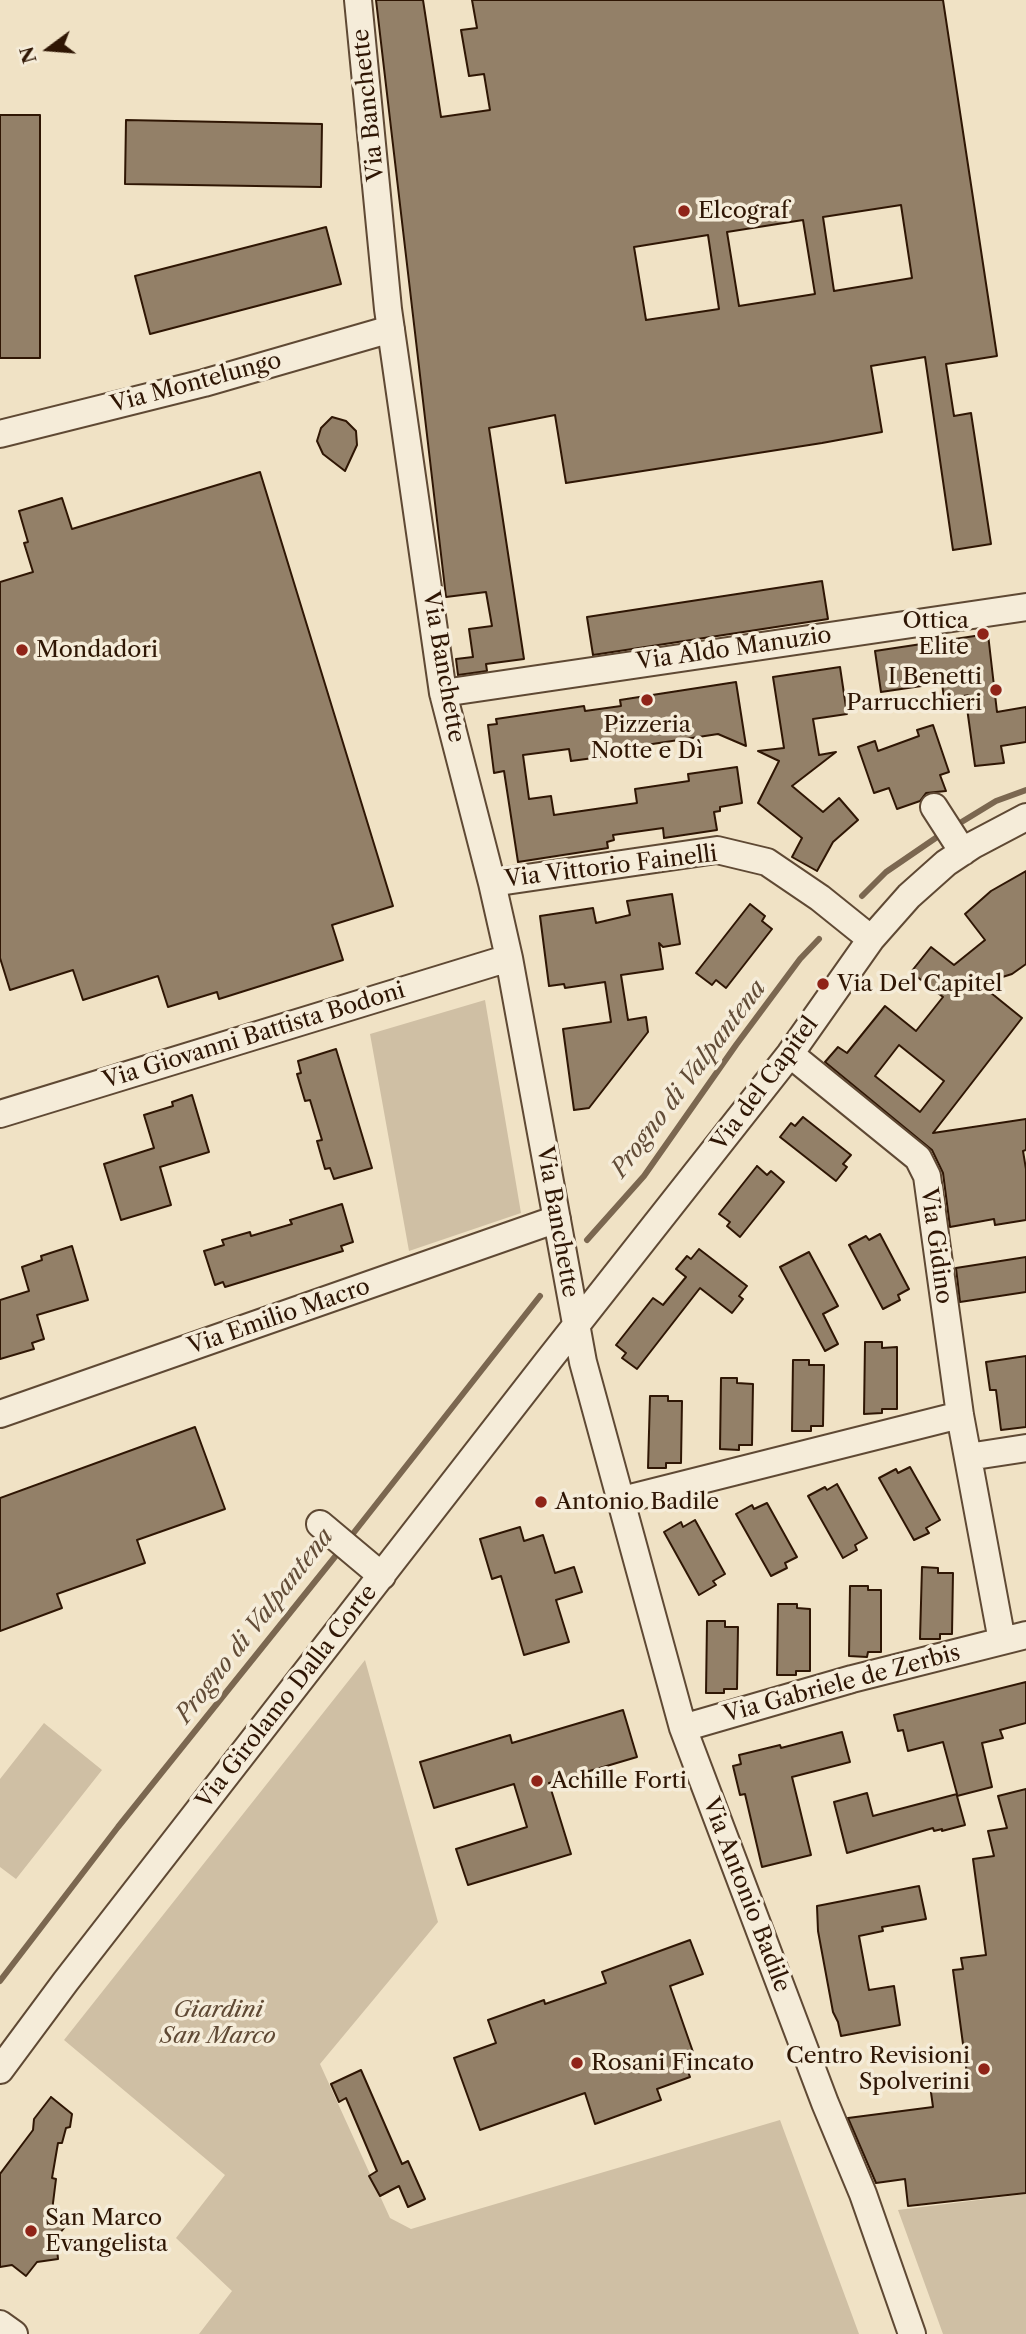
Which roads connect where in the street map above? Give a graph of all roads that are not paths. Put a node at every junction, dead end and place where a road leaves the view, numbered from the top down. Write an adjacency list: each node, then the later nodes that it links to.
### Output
1 (358, 0): 2 (street, Via Banchette)
2 (391, 329): 3 (street, Via Montelungo); 5 (street, Via Banchette)
3 (0, 434)
4 (1026, 607): 5 (street, Via Aldo Manuzio)
5 (443, 693): 9 (street, Via Banchette)
6 (934, 807): 8 (street)
7 (1026, 817): 8 (street, Via del Capitel)
8 (958, 844): 10 (street, Via del Capitel)
9 (492, 883): 10 (street, Via Vittorio Fainelli); 11 (street, Via Banchette)
10 (871, 939): 12 (street, Via del Capitel)
11 (509, 958): 13 (street, Via Giovanni Battista Bodoni); 14 (street, Via Banchette)
12 (790, 1054): 15 (street, Via del Capitel); 17 (street, Via Gidino)
13 (0, 1114)
14 (557, 1219): 15 (street, Via Banchette); 16 (street, Via Emilio Macro)
15 (576, 1326): 20 (street, Via Antonio Badile); 22 (street, Via Girolamo Dalla Corte)
16 (0, 1414)
17 (960, 1415): 19 (street, Via Gidino); 20 (street)
18 (1026, 1448): 19 (street)
19 (968, 1457): 23 (street, Via Gabriele de Zerbis)
20 (622, 1500): 24 (street, Via Antonio Badile)
21 (320, 1524): 22 (street)
22 (382, 1576): 25 (street, Via Girolamo Dalla Corte)
23 (1014, 1638): 24 (street, Via Gabriele de Zerbis)
24 (683, 1728): 28 (street, Via Antonio Badile)
25 (0, 2070)
26 (0, 2324): 27 (street)
27 (15, 2334)
28 (912, 2334)

